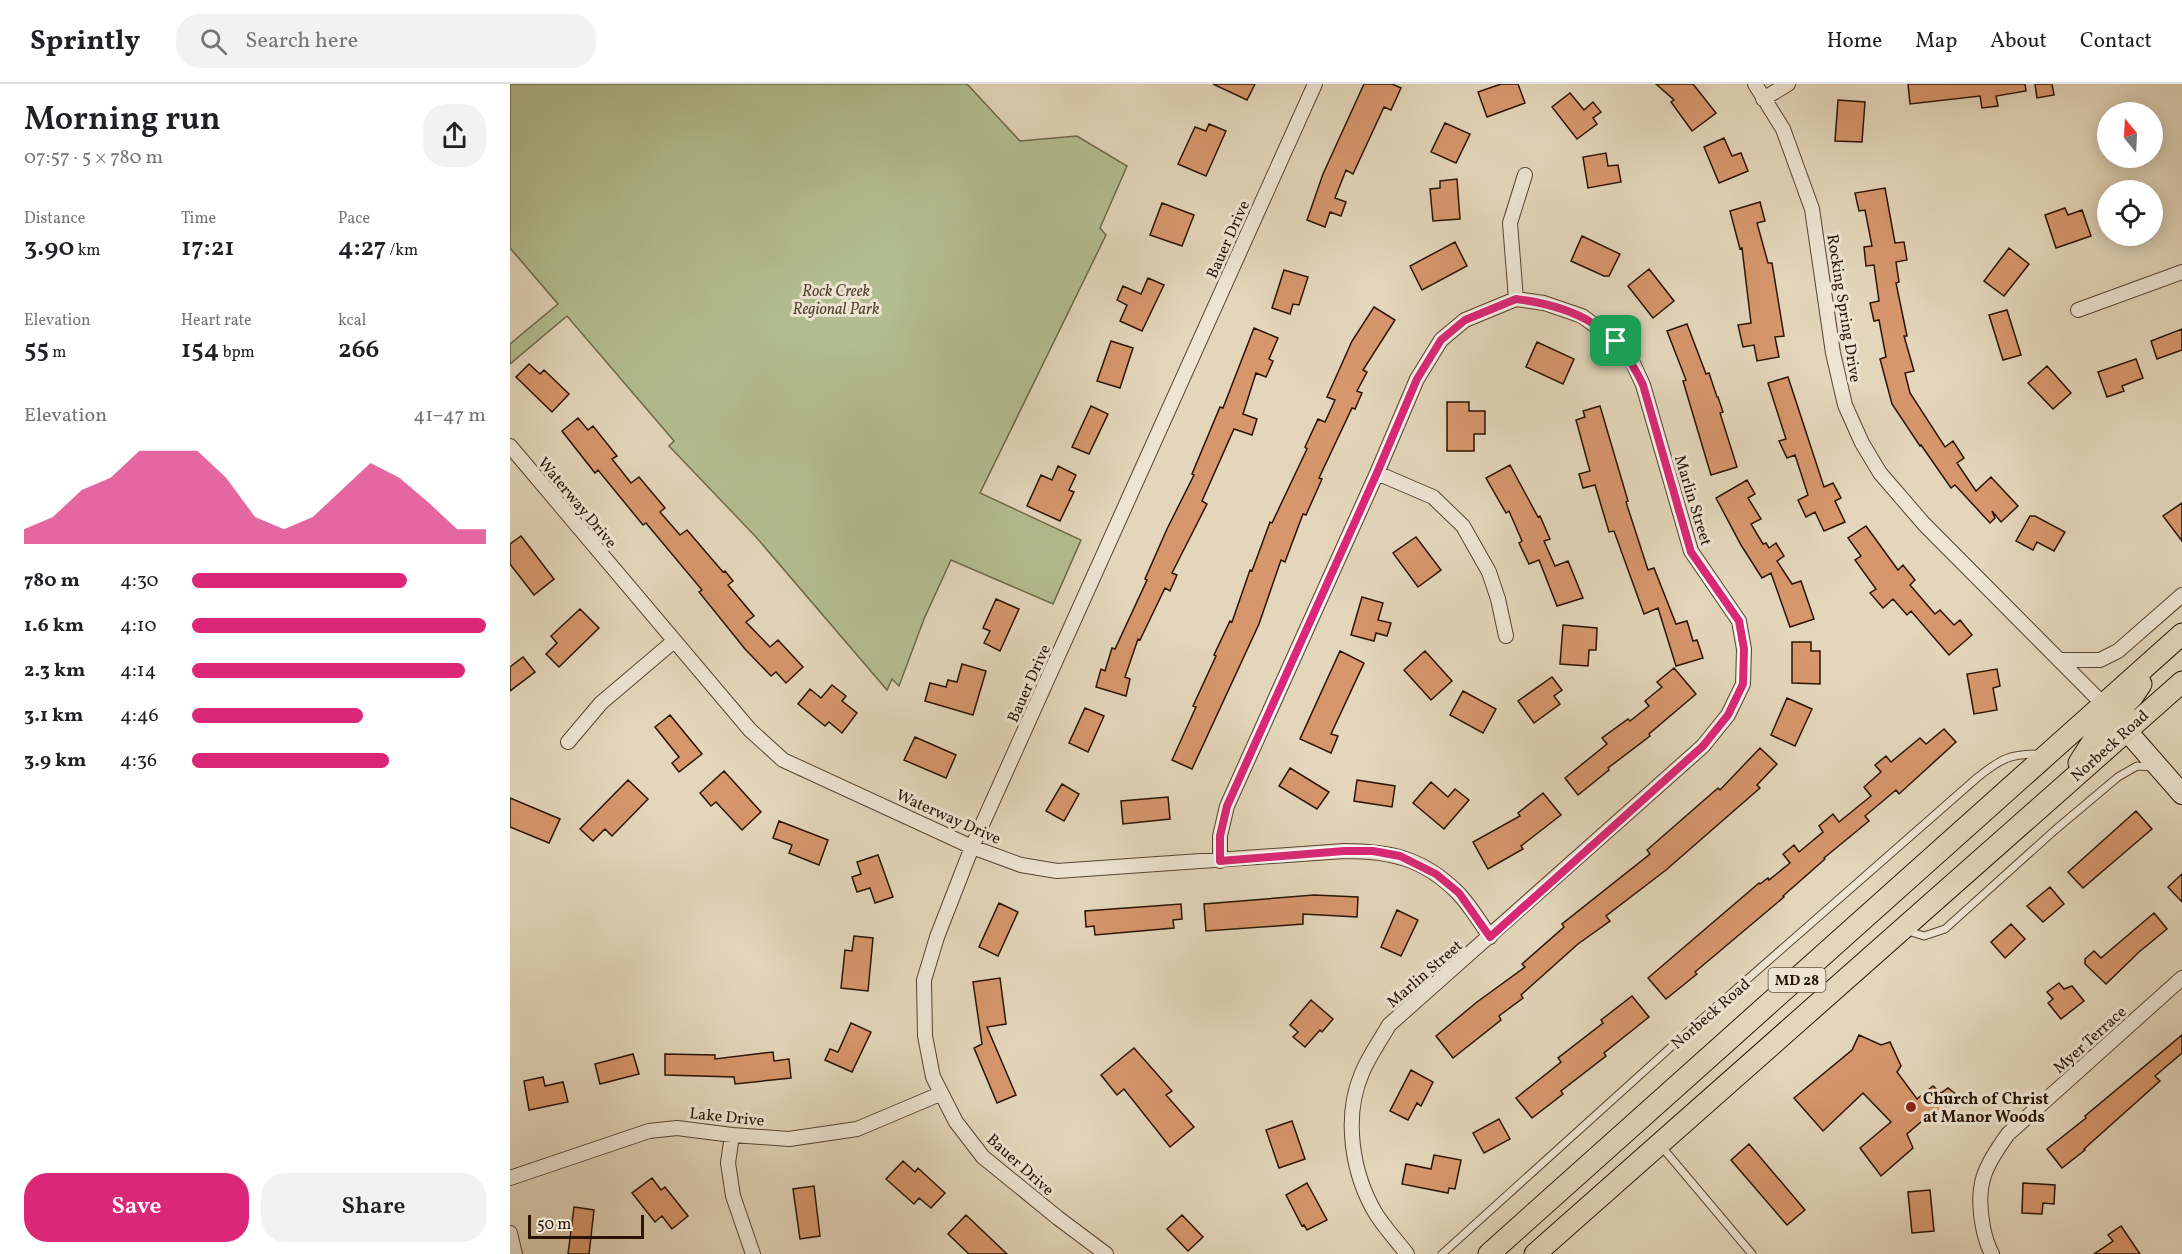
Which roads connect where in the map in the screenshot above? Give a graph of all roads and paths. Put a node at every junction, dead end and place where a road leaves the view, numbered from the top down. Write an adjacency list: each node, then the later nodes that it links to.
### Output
1 (1315, 84): 25 (street, Bauer Drive)
2 (1755, 84): 4 (street, Rocking Spring Drive)
3 (1788, 84): 4 (street)
4 (1763, 99): 16 (street, Rocking Spring Drive)
5 (1525, 175): 7 (street)
6 (2182, 272): 8 (street)
7 (1516, 299): 10 (street); 28 (street, Marlin Street)
8 (2078, 310)
9 (510, 446): 14 (street, Waterway Drive)
10 (1377, 473): 13 (street); 26 (street)
11 (2182, 595): 16 (street)
12 (2182, 634): 15 (main road, Norbeck Road / MD 28)
13 (1506, 636)
14 (674, 641): 20 (street); 25 (street, Waterway Drive)
15 (2159, 655): 18 (main road, Norbeck Road / MD 28); 19 (main road)
16 (2059, 660): 18 (street, Rocking Spring Drive)
17 (2178, 689): 19 (main road, Norbeck Road / MD 28)
18 (2103, 704): 21 (main road, Norbeck Road / MD 28); 23 (main road)
19 (2126, 730): 22 (street); 23 (main road, Norbeck Road / MD 28)
20 (568, 742)
21 (2048, 754): 31 (main road, Norbeck Road / MD 28); 40 (lane, Norbeck Road)
22 (2158, 767): 24 (street); 27 (lane, Norbeck Road)
23 (2068, 782): 27 (main road, Norbeck Road / MD 28)
24 (2182, 794)
25 (972, 847): 26 (street, Waterway Drive); 30 (street, Bauer Drive)
26 (1220, 861): 28 (street, Waterway Drive)
27 (1903, 929): 33 (main road, Norbeck Road / MD 28)
28 (1490, 937): 39 (street, Marlin Street)
29 (2182, 978): 44 (street, Myer Terrace)
30 (940, 1094): 32 (street, Lake Drive); 38 (street, Bauer Drive)
31 (1638, 1121): 33 (main road); 41 (main road, Norbeck Road / MD 28)
32 (732, 1135): 34 (street, Lake Drive); 37 (street)
33 (1659, 1144): 42 (main road, Norbeck Road / MD 28); 43 (lane)
34 (510, 1178)
35 (510, 1233): 36 (street)
36 (515, 1254)
37 (753, 1254)
38 (1106, 1254)
39 (1407, 1254)
40 (1442, 1254)
41 (1489, 1254)
42 (1535, 1254)
43 (1752, 1254)
44 (1992, 1254)

